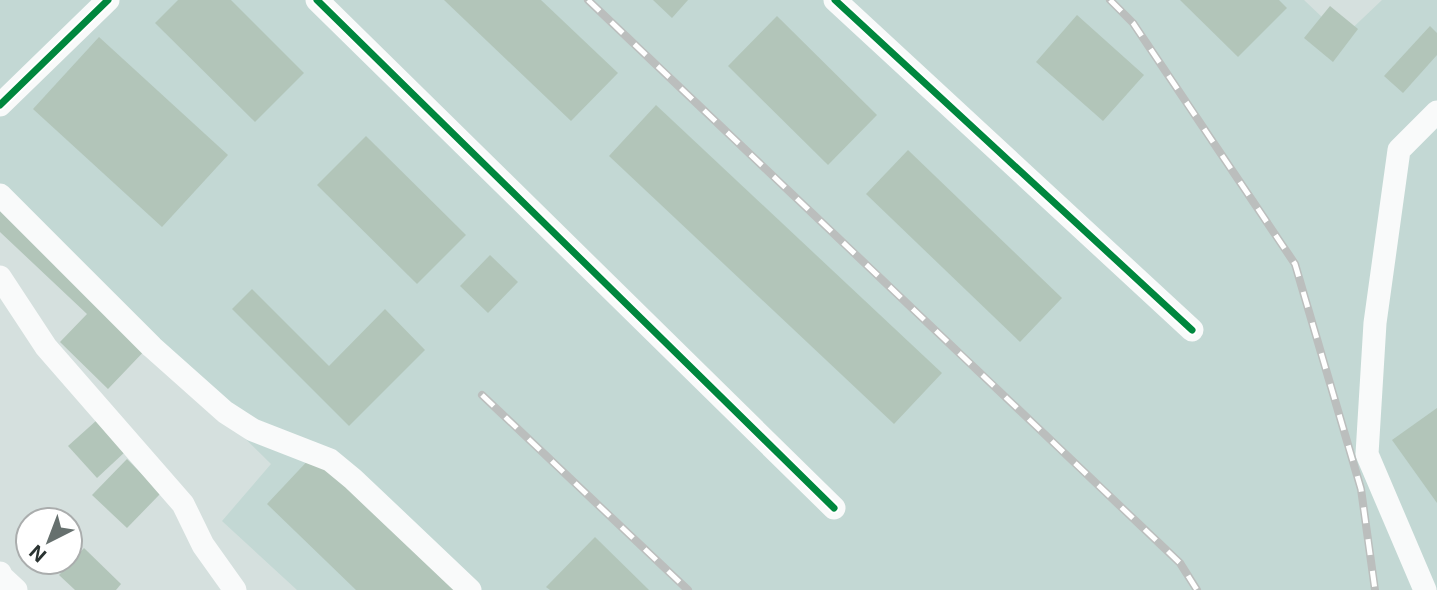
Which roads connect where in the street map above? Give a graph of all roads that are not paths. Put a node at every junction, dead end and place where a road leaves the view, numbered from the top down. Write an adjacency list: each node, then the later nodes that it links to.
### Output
1 (108, 0): 4 (street)
2 (317, 0): 9 (street)
3 (835, 0): 8 (street)
4 (0, 105)
5 (1437, 112): 14 (street)
6 (0, 195): 13 (street)
7 (0, 277): 12 (street)
8 (1192, 330)
9 (834, 508)
10 (0, 573): 11 (street)
11 (16, 590)
12 (235, 590)
13 (470, 590)
14 (1425, 590)

